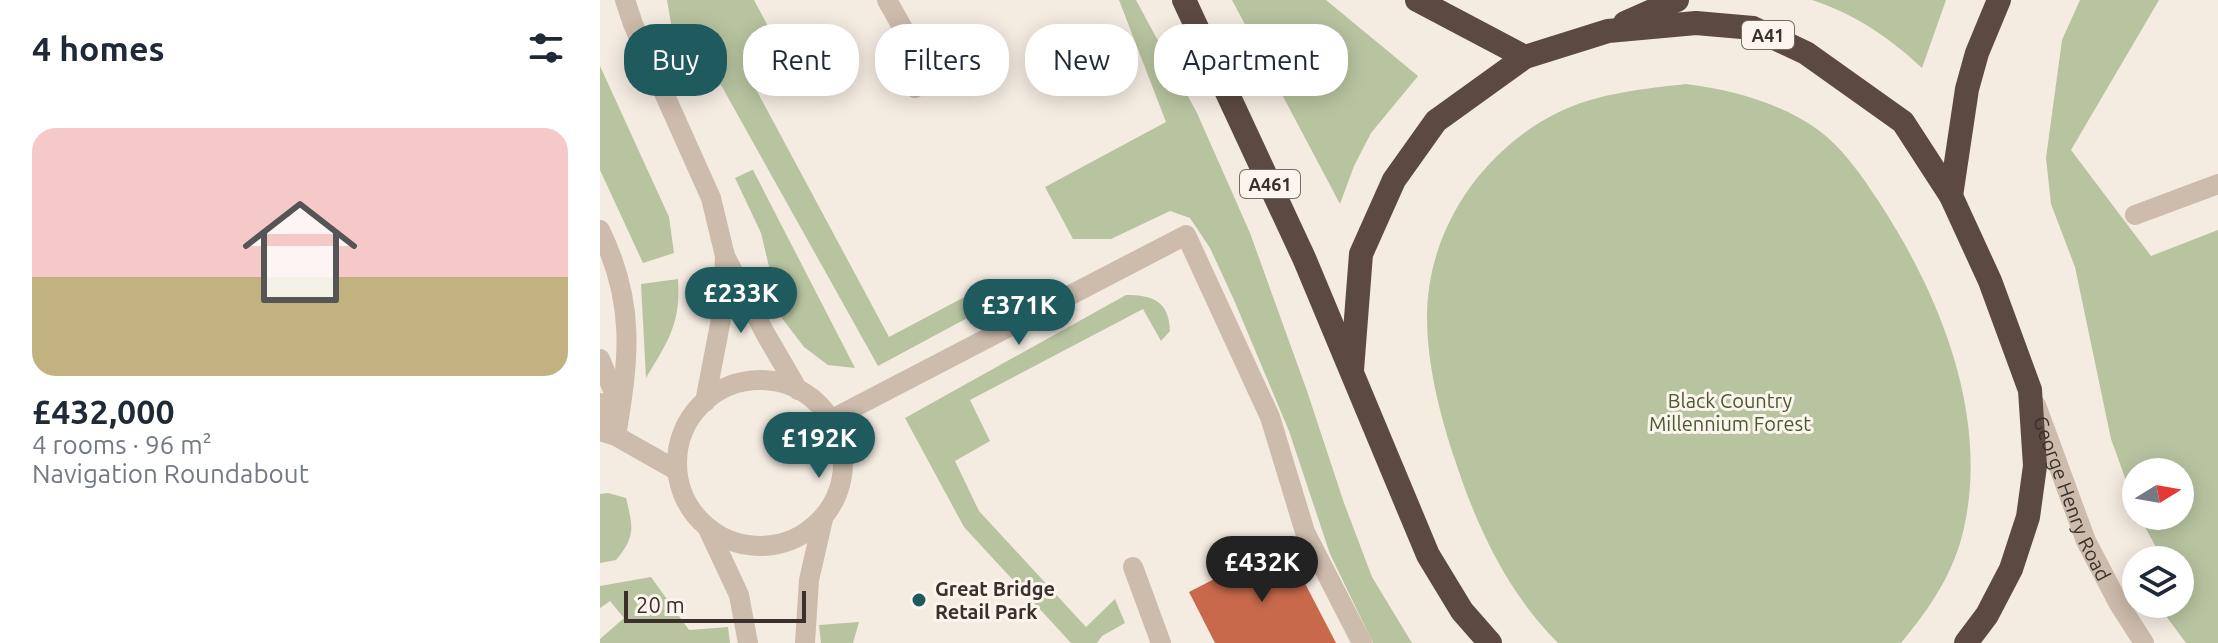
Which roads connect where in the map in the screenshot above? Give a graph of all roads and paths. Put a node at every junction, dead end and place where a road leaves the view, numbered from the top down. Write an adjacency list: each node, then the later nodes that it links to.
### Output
1 (625, 0): 8 (street)
2 (635, 0): 8 (street)
3 (887, 0): 9 (street)
4 (1184, 0): 19 (highway, A461)
5 (1417, 0): 11 (highway)
6 (1677, 0): 10 (highway, A41)
7 (1999, 0): 14 (highway)
8 (633, 24)
9 (900, 24)
10 (1608, 31): 11 (highway, A41); 14 (highway, A41)
11 (1525, 57): 19 (highway, A41)
12 (665, 96): 17 (street)
13 (2218, 184): 15 (street)
14 (1951, 196): 21 (highway, A41)
15 (2135, 215)
16 (600, 230): 23 (street)
17 (725, 256): 20 (street); 22 (street)
18 (600, 359): 23 (street)
19 (1352, 370): 34 (highway, A41)
20 (798, 390): 22 (street); 24 (street)
21 (2030, 390): 35 (highway, A41); 36 (street, George Henry Road)
22 (705, 402): 26 (street)
23 (610, 405): 25 (street)
24 (832, 419): 27 (street); 33 (street)
25 (608, 433): 26 (street)
26 (676, 470): 28 (street)
27 (823, 519): 28 (street); 31 (street)
28 (708, 528): 30 (street)
29 (1133, 567): 32 (street)
30 (748, 643)
31 (805, 643)
32 (1161, 643)
33 (1362, 643)
34 (1490, 643)
35 (1966, 643)
36 (2144, 643)

